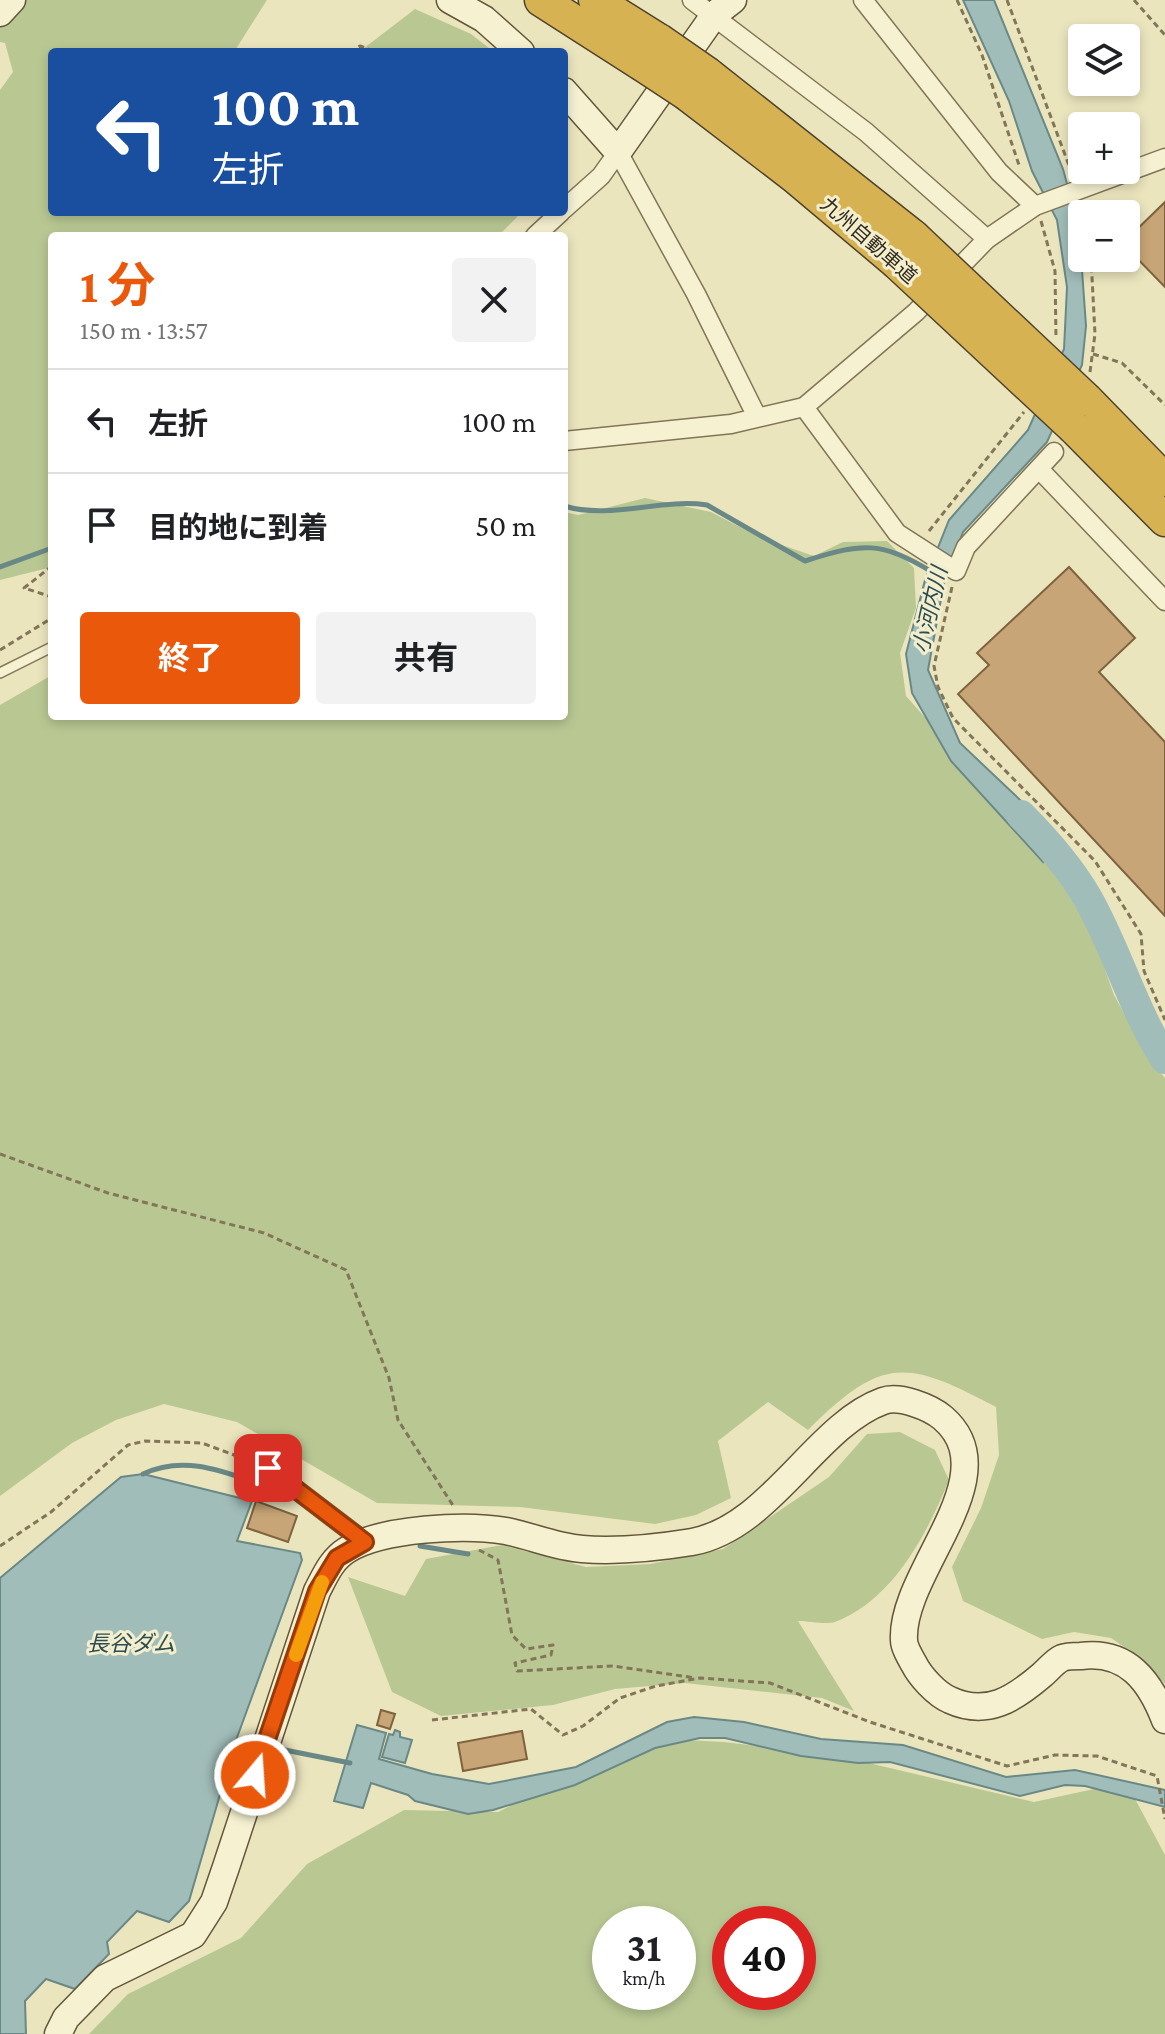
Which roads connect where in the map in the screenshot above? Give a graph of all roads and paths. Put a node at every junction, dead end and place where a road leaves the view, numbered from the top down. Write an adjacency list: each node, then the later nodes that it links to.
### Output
1 (12, 0): 11 (street)
2 (450, 0): 13 (street)
3 (541, 0): 14 (highway, 九州自動車道)
4 (595, 0): 14 (highway, 九州自動車道)
5 (692, 0): 10 (street)
6 (863, 0): 19 (street)
7 (957, 0): 19 (path)
8 (1007, 0): 18 (path)
9 (1134, 0): 12 (path)
10 (724, 7): 16 (street); 24 (street)
11 (0, 13)
12 (1165, 35)
13 (517, 48)
14 (650, 52): 30 (highway, 九州自動車道, bridge)
15 (568, 96): 16 (street)
16 (618, 152): 20 (street); 32 (street)
17 (1165, 158): 18 (street)
18 (1077, 190): 21 (street)
19 (1020, 192): 21 (street)
20 (568, 206)
21 (1035, 206): 24 (street); 26 (path)
22 (557, 216): 23 (street)
23 (539, 232)
24 (987, 239): 29 (street)
25 (1093, 272): 27 (path)
26 (1057, 337)
27 (1093, 354): 28 (path); 30 (path)
28 (1165, 405)
29 (804, 407): 32 (street); 37 (street)
30 (1077, 412): 34 (street); 35 (highway, 九州自動車道); 36 (highway, 九州自動車道)
31 (1023, 413): 37 (path)
32 (757, 417): 33 (street)
33 (568, 441)
34 (1040, 470): 39 (street); 41 (street)
35 (1165, 480)
36 (1165, 520)
37 (919, 547): 39 (street)
38 (48, 569): 40 (path)
39 (956, 571): 46 (path)
40 (48, 596)
41 (1165, 601)
42 (48, 620): 44 (path)
43 (48, 649): 45 (lane)
44 (0, 650)
45 (0, 673)
46 (1165, 1020)
47 (0, 1154): 49 (path)
48 (268, 1468): 50 (street); 51 (path)
49 (469, 1538): 50 (street); 52 (path); 54 (street)
50 (365, 1542): 56 (street)
51 (0, 1546)
52 (700, 1678): 53 (path); 55 (path)
53 (432, 1720)
54 (1165, 1720)
55 (1165, 1819)
56 (58, 2034)

